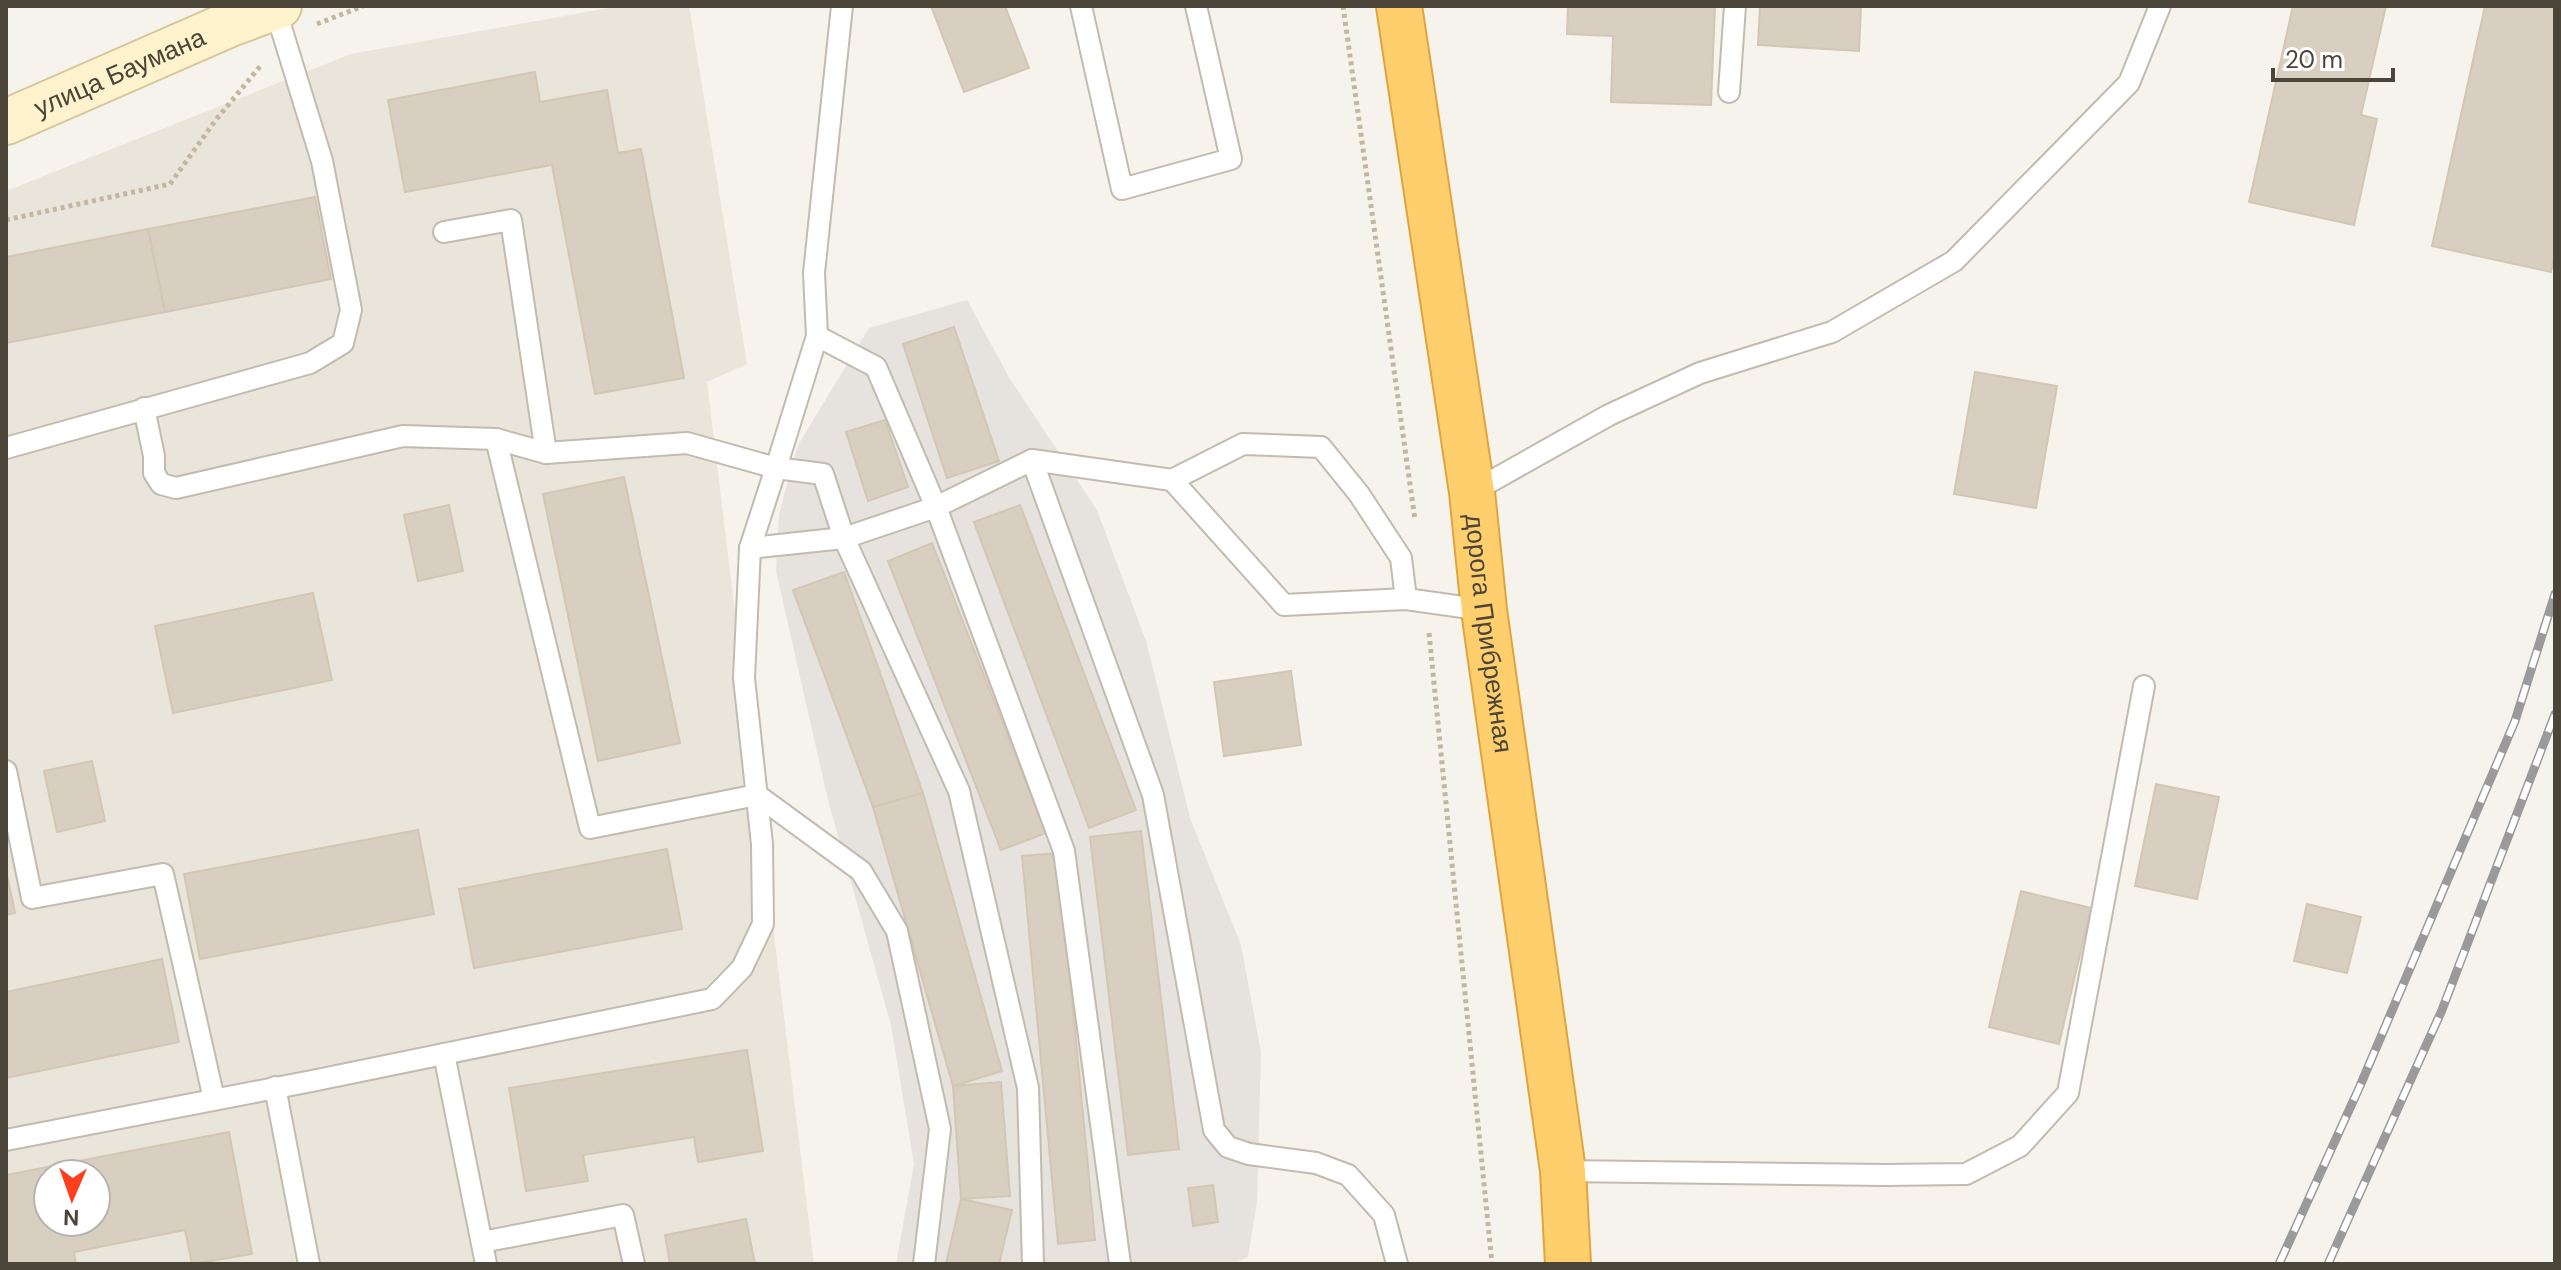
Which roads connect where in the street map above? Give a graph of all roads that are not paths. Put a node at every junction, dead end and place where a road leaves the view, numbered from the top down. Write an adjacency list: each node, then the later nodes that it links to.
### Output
1 (842, 6): 11 (lane)
2 (1081, 6): 3 (lane)
3 (1196, 6)
4 (1399, 6): 19 (highway, дорога Прибрежная)
5 (1735, 6): 8 (lane)
6 (2160, 6): 19 (lane)
7 (279, 17): 9 (street, улица Баумана); 12 (lane)
8 (1729, 92)
9 (6, 122)
10 (444, 232): 15 (lane)
11 (817, 336): 17 (lane); 20 (lane)
12 (144, 408): 13 (lane); 14 (lane)
13 (496, 439): 15 (lane); 27 (lane)
14 (6, 448)
15 (546, 453): 17 (lane)
16 (1032, 460): 18 (lane); 20 (lane); 40 (lane)
17 (776, 468): 21 (lane); 22 (lane)
18 (1172, 480): 23 (lane); 23 (lane)
19 (1472, 492): 24 (highway, дорога Прибрежная)
20 (936, 507): 21 (lane); 39 (lane)
21 (844, 538): 22 (lane); 38 (lane)
22 (750, 548): 27 (lane)
23 (1406, 599): 24 (lane)
24 (1484, 610): 32 (highway, дорога Прибрежная)
25 (2144, 686): 32 (lane)
26 (6, 771): 30 (lane)
27 (757, 795): 28 (lane); 37 (lane)
28 (444, 1054): 29 (lane); 33 (lane)
29 (275, 1087): 30 (lane); 34 (lane)
30 (214, 1099): 31 (lane)
31 (6, 1140)
32 (1563, 1171): 41 (highway, дорога Прибрежная)
33 (482, 1242): 35 (lane); 36 (lane)
34 (309, 1264)
35 (486, 1264)
36 (634, 1264)
37 (924, 1264)
38 (1033, 1264)
39 (1120, 1264)
40 (1397, 1264)
41 (1568, 1264)

